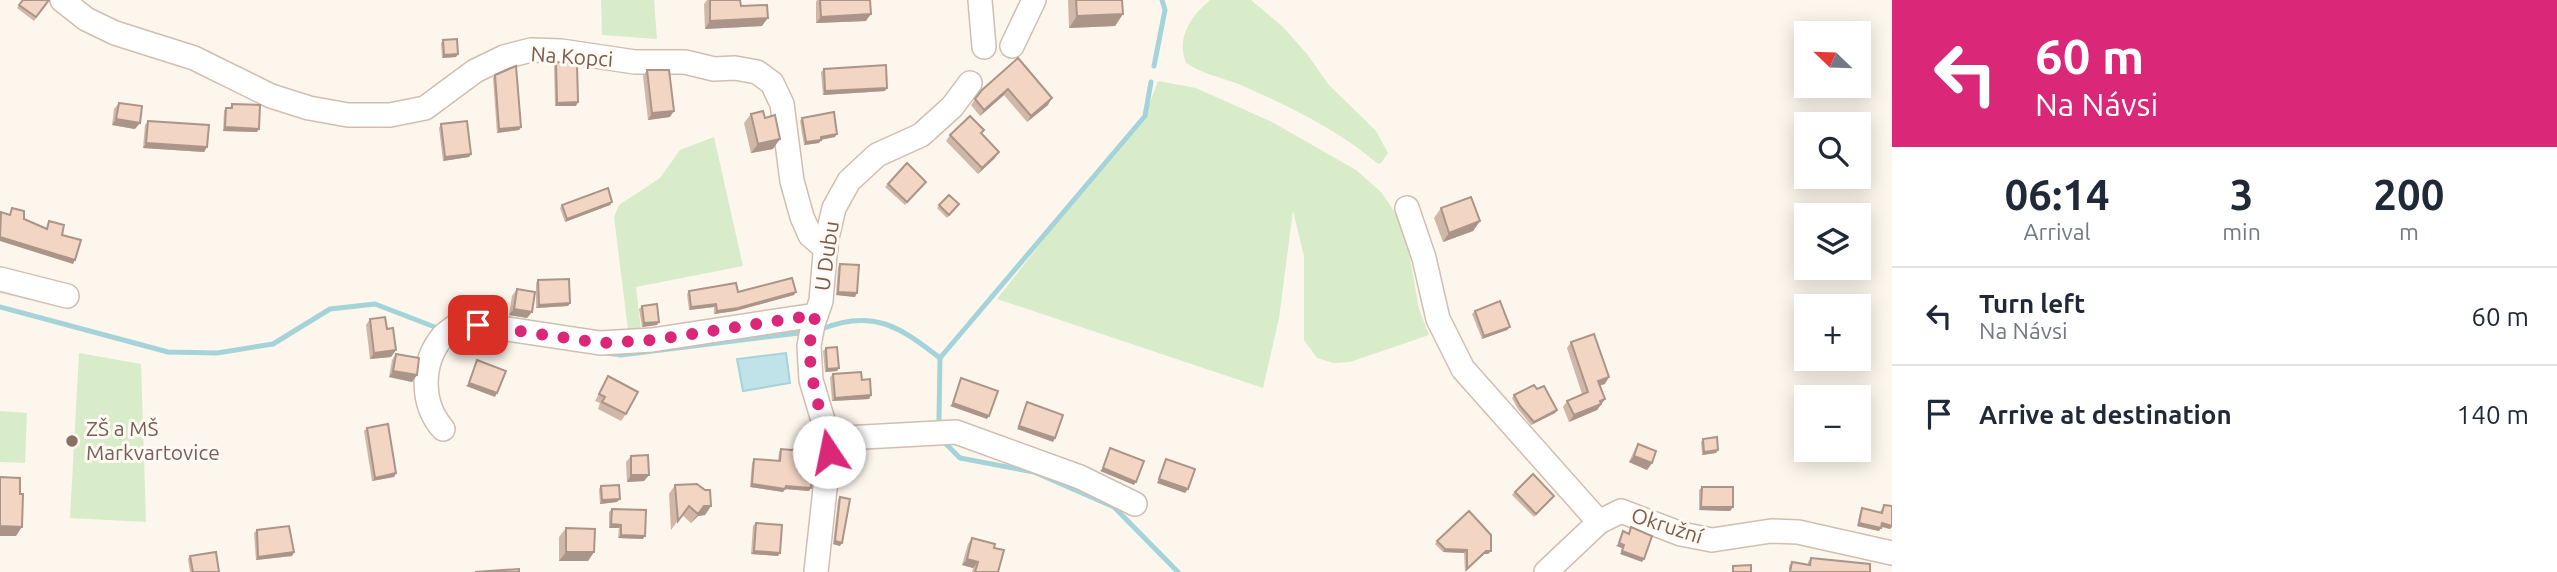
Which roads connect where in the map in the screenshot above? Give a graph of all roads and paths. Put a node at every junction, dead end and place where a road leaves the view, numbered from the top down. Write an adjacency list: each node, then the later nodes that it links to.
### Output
1 (62, 0): 8 (street, Na Kopci)
2 (980, 0): 5 (street)
3 (1034, 0): 4 (street)
4 (1012, 46)
5 (984, 47)
6 (970, 83): 8 (street, U Dubu)
7 (1407, 208): 15 (street)
8 (826, 249): 11 (street, U Dubu)
9 (0, 279): 10 (street)
10 (67, 296)
11 (816, 315): 12 (street); 13 (street, U Dubu)
12 (443, 429)
13 (827, 439): 14 (street); 17 (street, U Dubu)
14 (1135, 504)
15 (1599, 522): 16 (street, Okružní); 18 (street, Okružní)
16 (1892, 553)
17 (816, 572)
18 (1546, 572)

